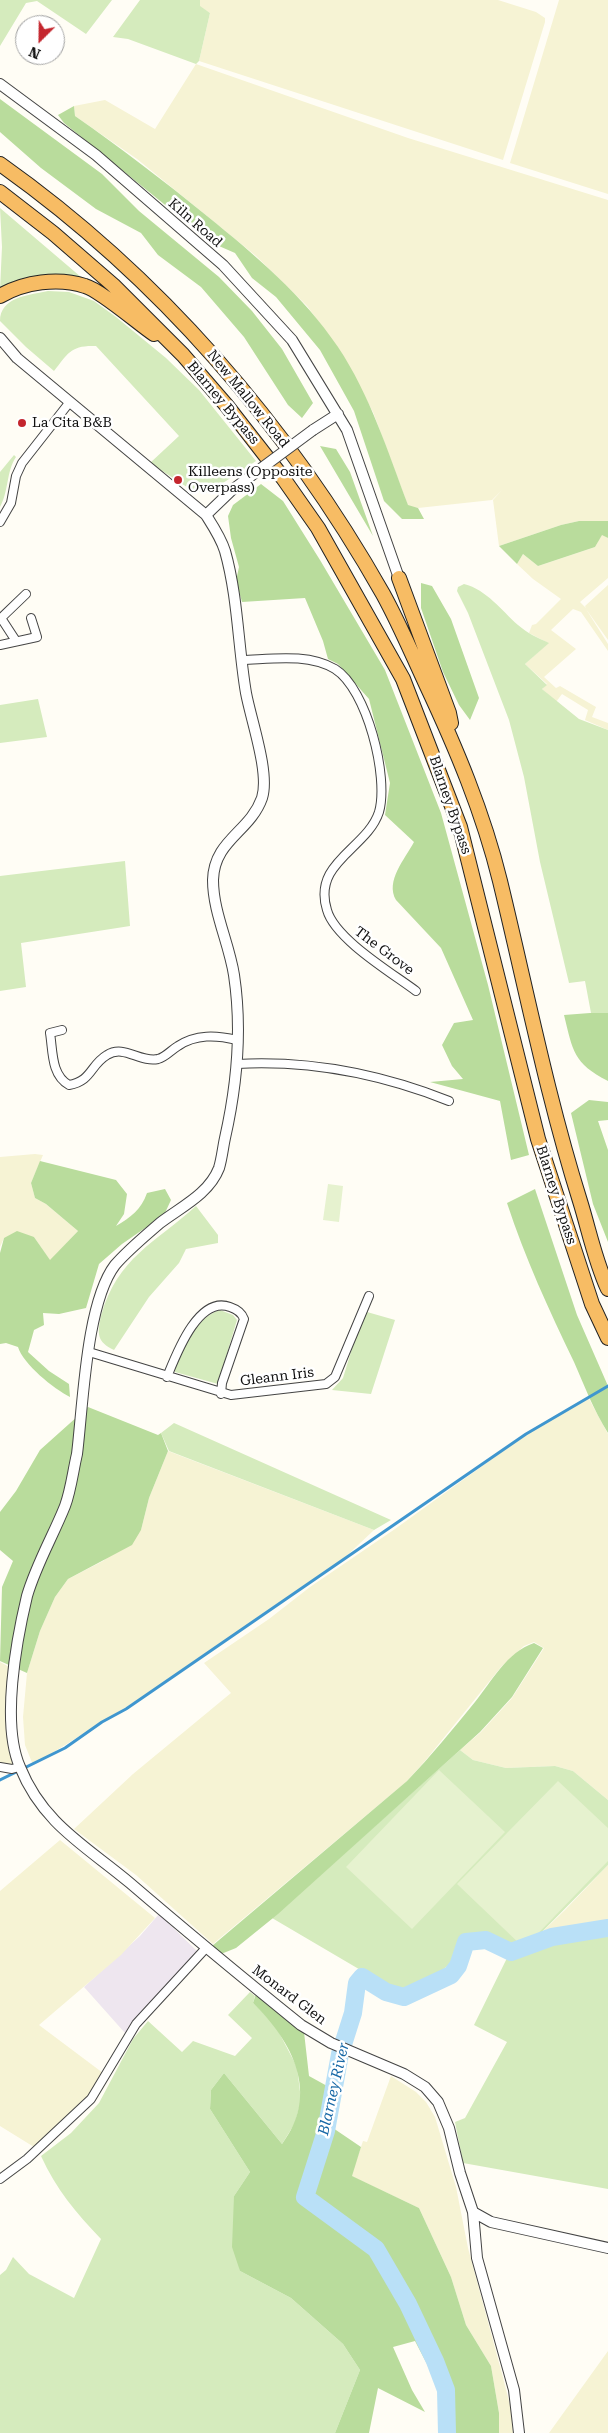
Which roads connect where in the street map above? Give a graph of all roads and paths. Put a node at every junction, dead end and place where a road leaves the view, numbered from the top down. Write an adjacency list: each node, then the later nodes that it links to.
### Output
1 (0, 84): 8 (street, Kiln Road)
2 (0, 164): 17 (highway, New Mallow Road)
3 (0, 192): 6 (highway, New Mallow Road)
4 (0, 296): 6 (highway)
5 (0, 338): 7 (street)
6 (183, 355): 25 (highway, Blarney Bypass)
7 (69, 402): 9 (street); 10 (street)
8 (338, 414): 9 (street, bridge); 11 (street, Kiln Road)
9 (206, 515): 16 (street, Monard Glen)
10 (0, 522)
11 (399, 578): 17 (highway)
12 (26, 594): 14 (street)
13 (31, 618): 14 (street)
14 (16, 641): 15 (street)
15 (0, 645)
16 (242, 660): 18 (street, The Grove); 20 (street, Monard Glen)
17 (454, 744): 23 (highway, Blarney Bypass)
18 (416, 991)
19 (62, 1030): 20 (street)
20 (237, 1040): 21 (street, Monard Glen)
21 (237, 1064): 22 (street); 26 (street, Monard Glen)
22 (449, 1101)
23 (608, 1289)
24 (369, 1296): 28 (street, Gleann Iris)
25 (608, 1338)
26 (90, 1352): 27 (street, Gleann Iris); 30 (street, Monard Glen)
27 (168, 1378): 28 (street, Gleann Iris); 28 (street, Gleann Iris)
28 (221, 1394)
29 (0, 1767): 30 (street)
30 (21, 1770): 31 (street, Monard Glen)
31 (206, 1948): 32 (street); 33 (street, Monard Glen)
32 (0, 2179)
33 (473, 2212): 34 (street); 35 (street, Monard Glen)
34 (608, 2248)
35 (519, 2433)

